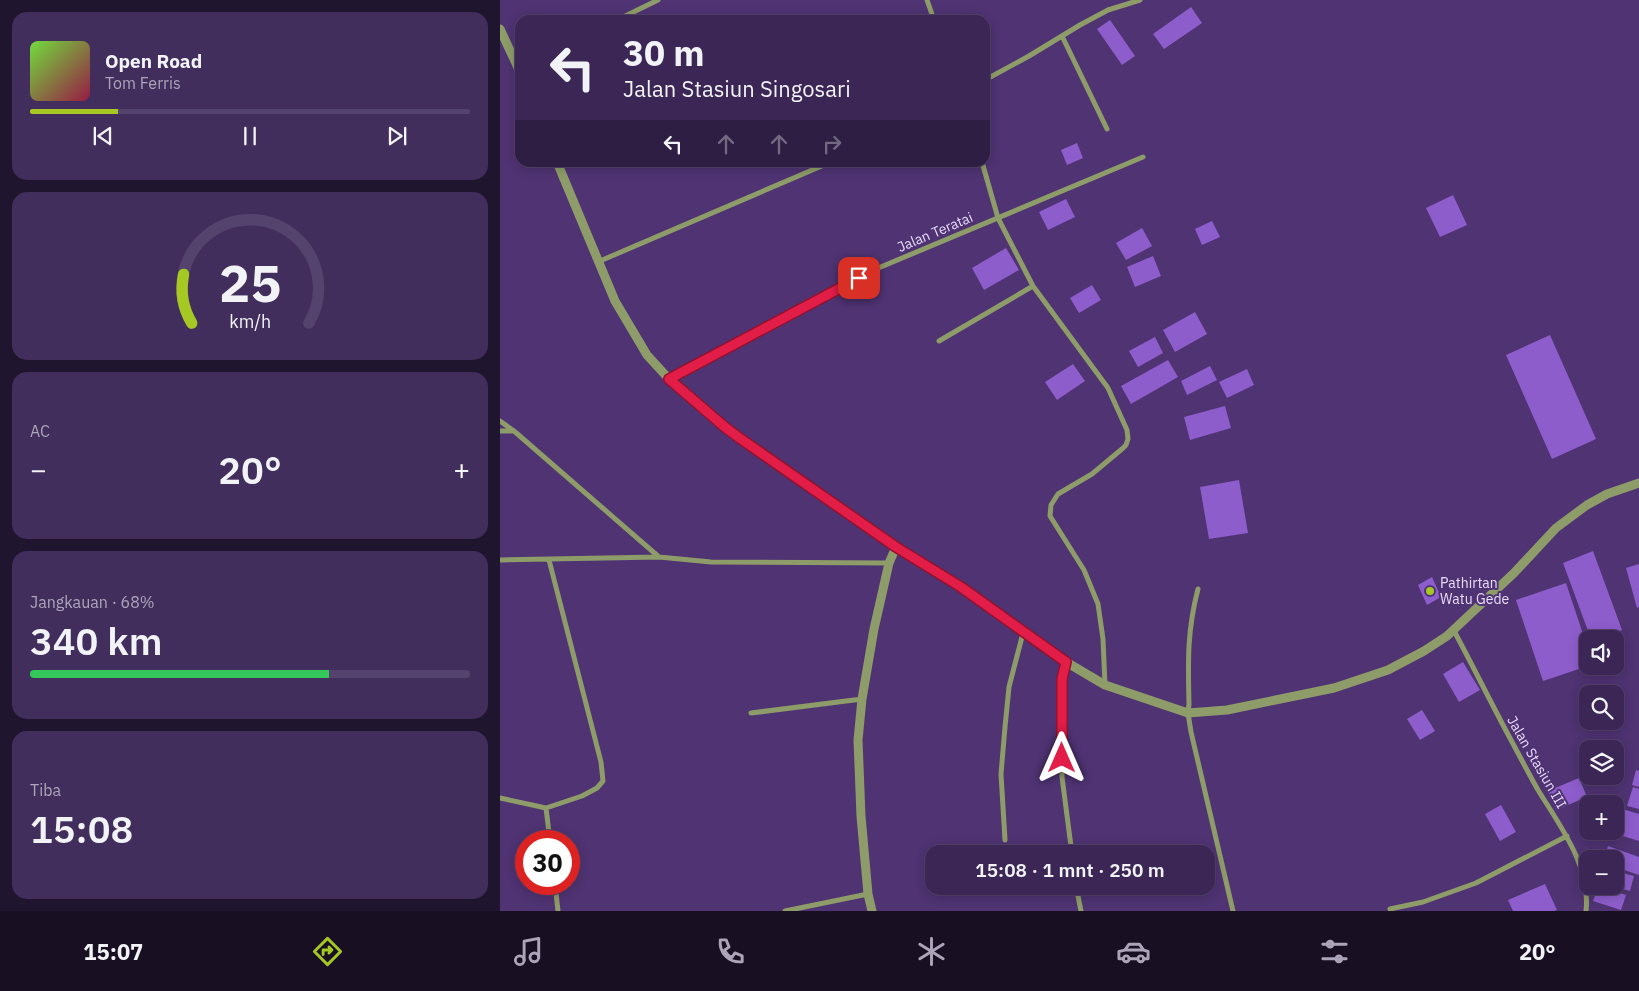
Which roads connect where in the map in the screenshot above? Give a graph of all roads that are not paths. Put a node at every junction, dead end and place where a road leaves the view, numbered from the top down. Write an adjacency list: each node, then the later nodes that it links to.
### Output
1 (658, 0): 4 (street)
2 (926, 0): 5 (street)
3 (1140, 0): 7 (street)
4 (627, 15)
5 (932, 15)
6 (500, 29): 8 (street)
7 (1062, 36): 9 (street); 10 (street)
8 (515, 59)
9 (990, 77)
10 (1107, 128)
11 (1143, 157): 15 (street, Jalan Teratai)
12 (559, 167): 16 (street)
13 (819, 167): 16 (street)
14 (983, 167): 15 (street)
15 (998, 218): 17 (street); 19 (street, Jalan Teratai)
16 (600, 262): 19 (street)
17 (1033, 286): 18 (street); 33 (street)
18 (939, 340)
19 (669, 379): 24 (street)
20 (500, 421): 22 (street)
21 (500, 431): 22 (street)
22 (514, 431): 25 (street)
23 (1639, 483): 30 (street)
24 (896, 547): 28 (street); 31 (street)
25 (659, 557): 27 (street); 28 (street)
26 (500, 560): 27 (street)
27 (549, 560): 38 (street)
28 (889, 563): 34 (street)
29 (1198, 589): 36 (street)
30 (1453, 628): 36 (street); 40 (street, Jalan Stasiun III)
31 (1023, 633): 32 (street); 41 (street)
32 (1066, 662): 33 (street); 42 (street)
33 (1105, 685): 36 (street)
34 (862, 698): 35 (street); 43 (street)
35 (751, 713)
36 (1188, 713): 51 (street)
37 (500, 798): 38 (street)
38 (546, 808): 39 (street)
39 (549, 830)
40 (1567, 836): 46 (street); 52 (street, Jalan Stasiun III)
41 (1005, 840)
42 (1071, 845)
43 (868, 894): 48 (street); 49 (street)
44 (556, 895): 47 (street)
45 (1078, 895): 50 (street)
46 (1390, 909)
47 (558, 911)
48 (785, 911)
49 (872, 911)
50 (1081, 911)
51 (1233, 911)
52 (1586, 911)

